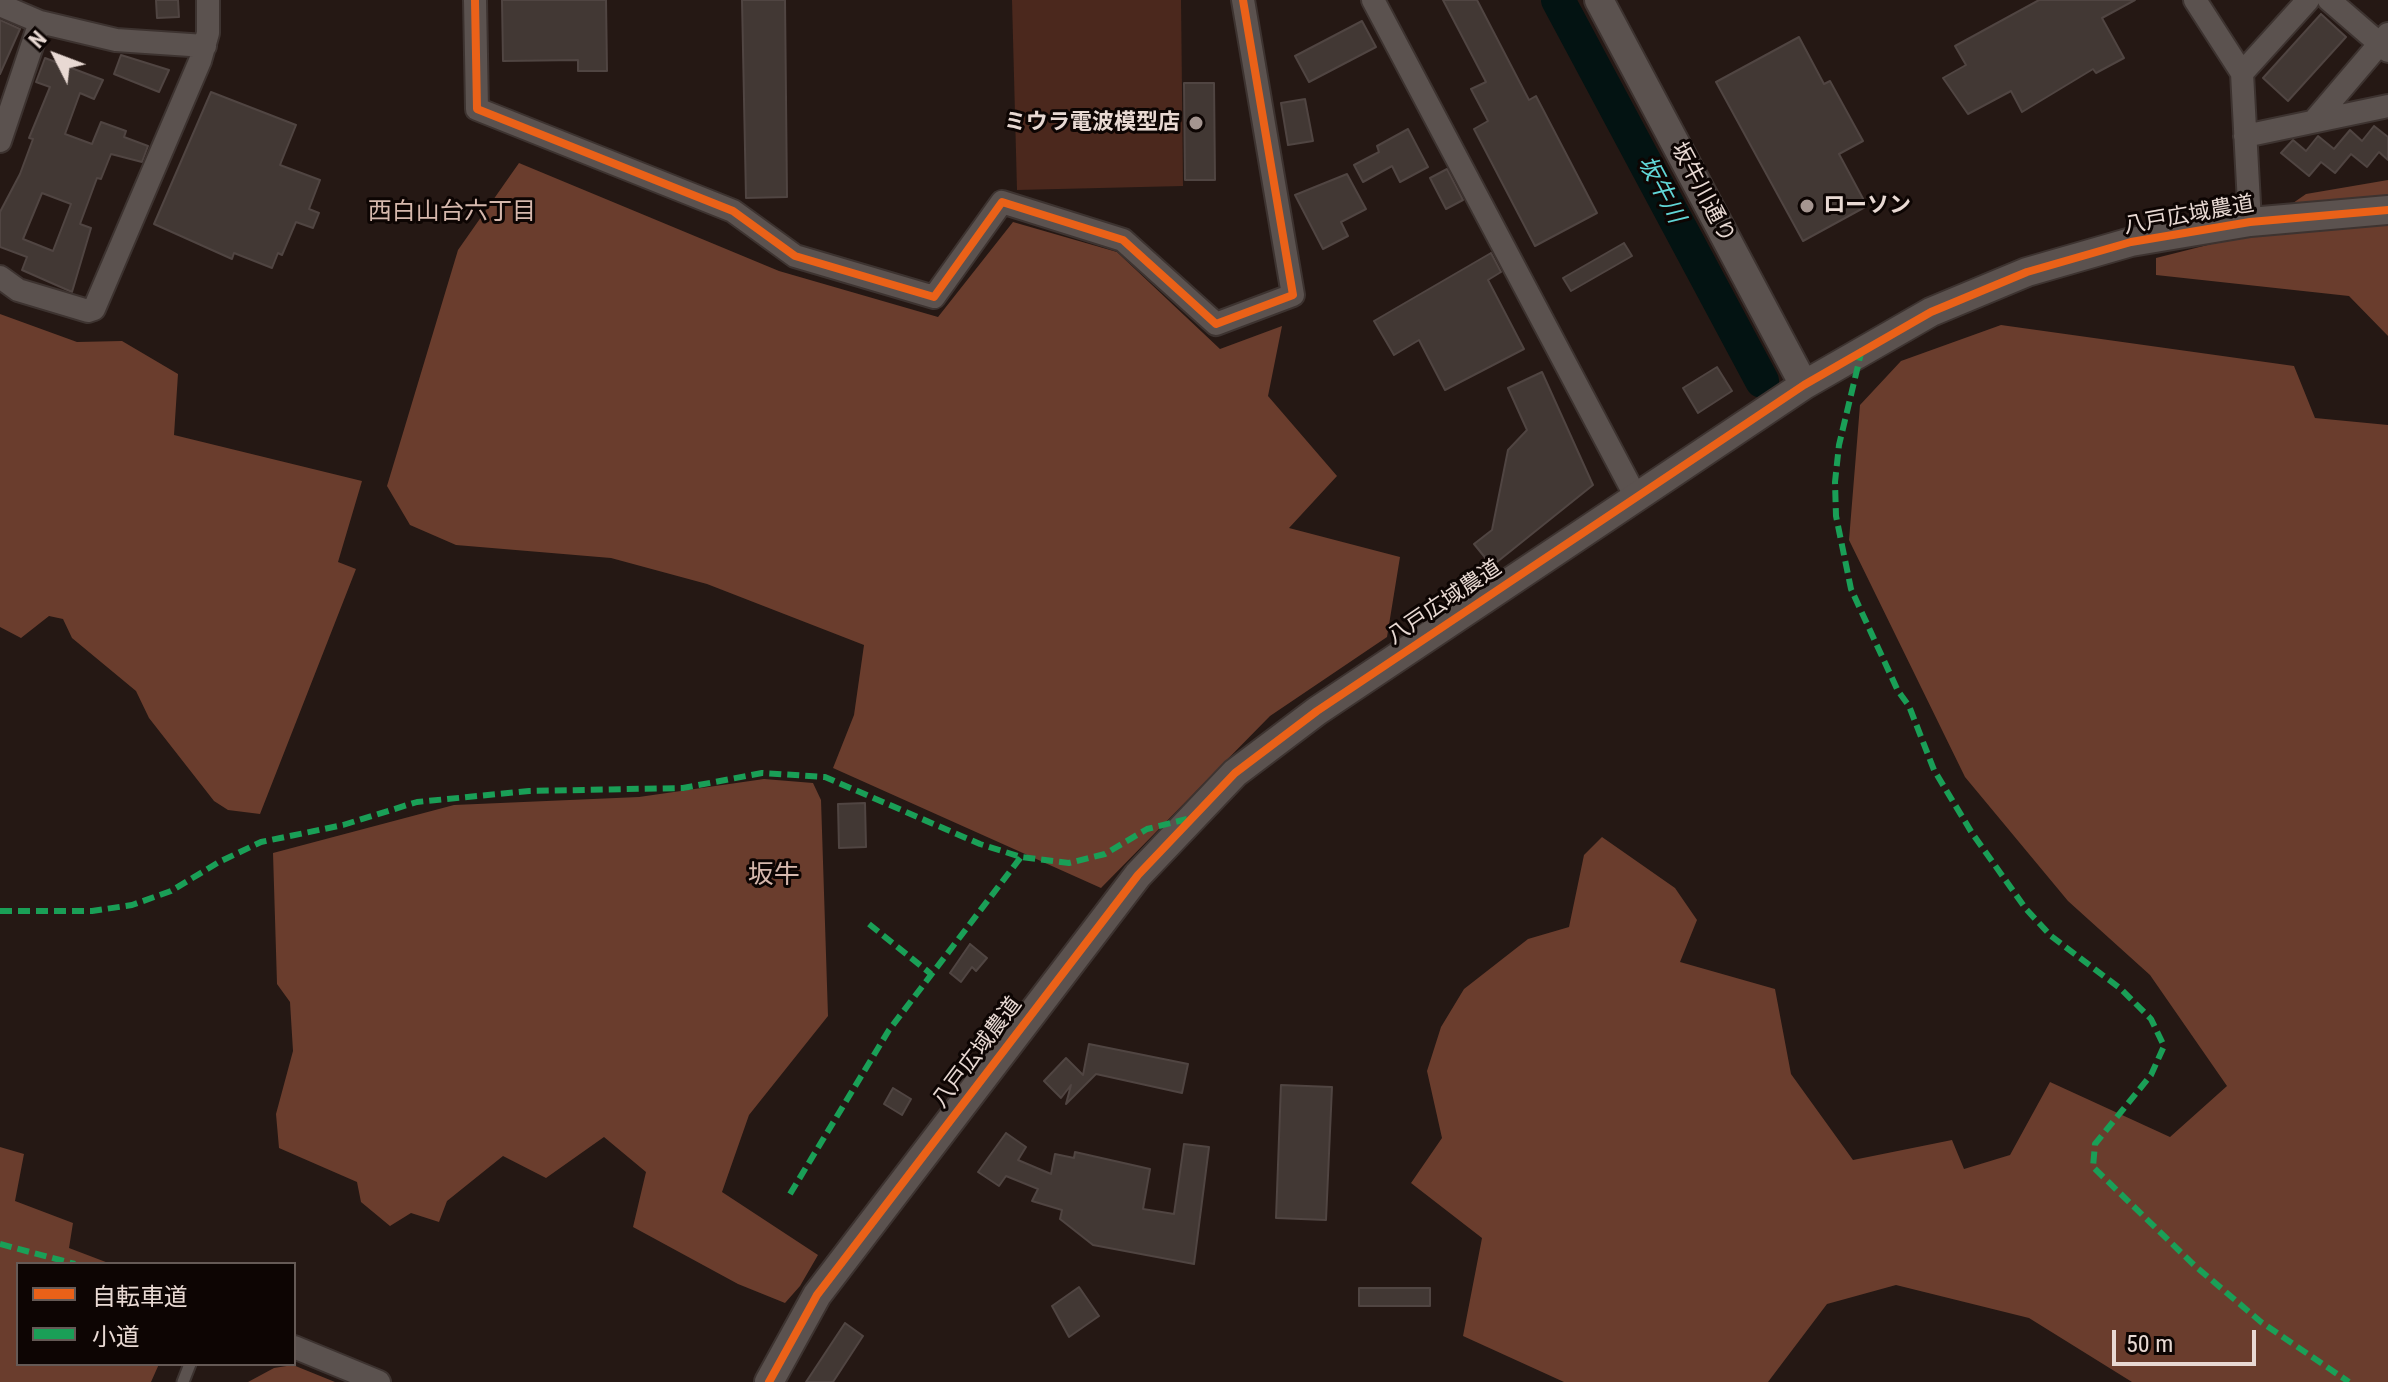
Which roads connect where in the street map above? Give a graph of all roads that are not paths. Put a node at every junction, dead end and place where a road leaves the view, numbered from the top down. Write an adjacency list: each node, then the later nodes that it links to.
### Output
1 (208, 0): 12 (street)
2 (475, 0): 3 (street)
3 (1243, 0)
4 (1373, 0): 22 (street)
5 (1599, 0): 21 (street, 坂牛川通り)
6 (2195, 0): 13 (street)
7 (2308, 0): 13 (street)
8 (2329, 0): 11 (street)
9 (0, 5): 10 (street)
10 (40, 22): 12 (street); 17 (street)
11 (2385, 43): 15 (street)
12 (205, 46): 20 (street)
13 (2242, 73): 16 (street)
14 (2388, 106): 15 (street)
15 (2314, 121): 16 (street)
16 (2245, 136): 19 (street)
17 (0, 140)
18 (2388, 210): 19 (street, 八戸広域農道)
19 (2250, 222): 21 (street, 八戸広域農道)
20 (0, 277)
21 (1804, 385): 22 (street, 八戸広域農道)
22 (1636, 497): 25 (street, 八戸広域農道)
23 (296, 1348): 24 (street)
24 (379, 1382)
25 (769, 1382)

